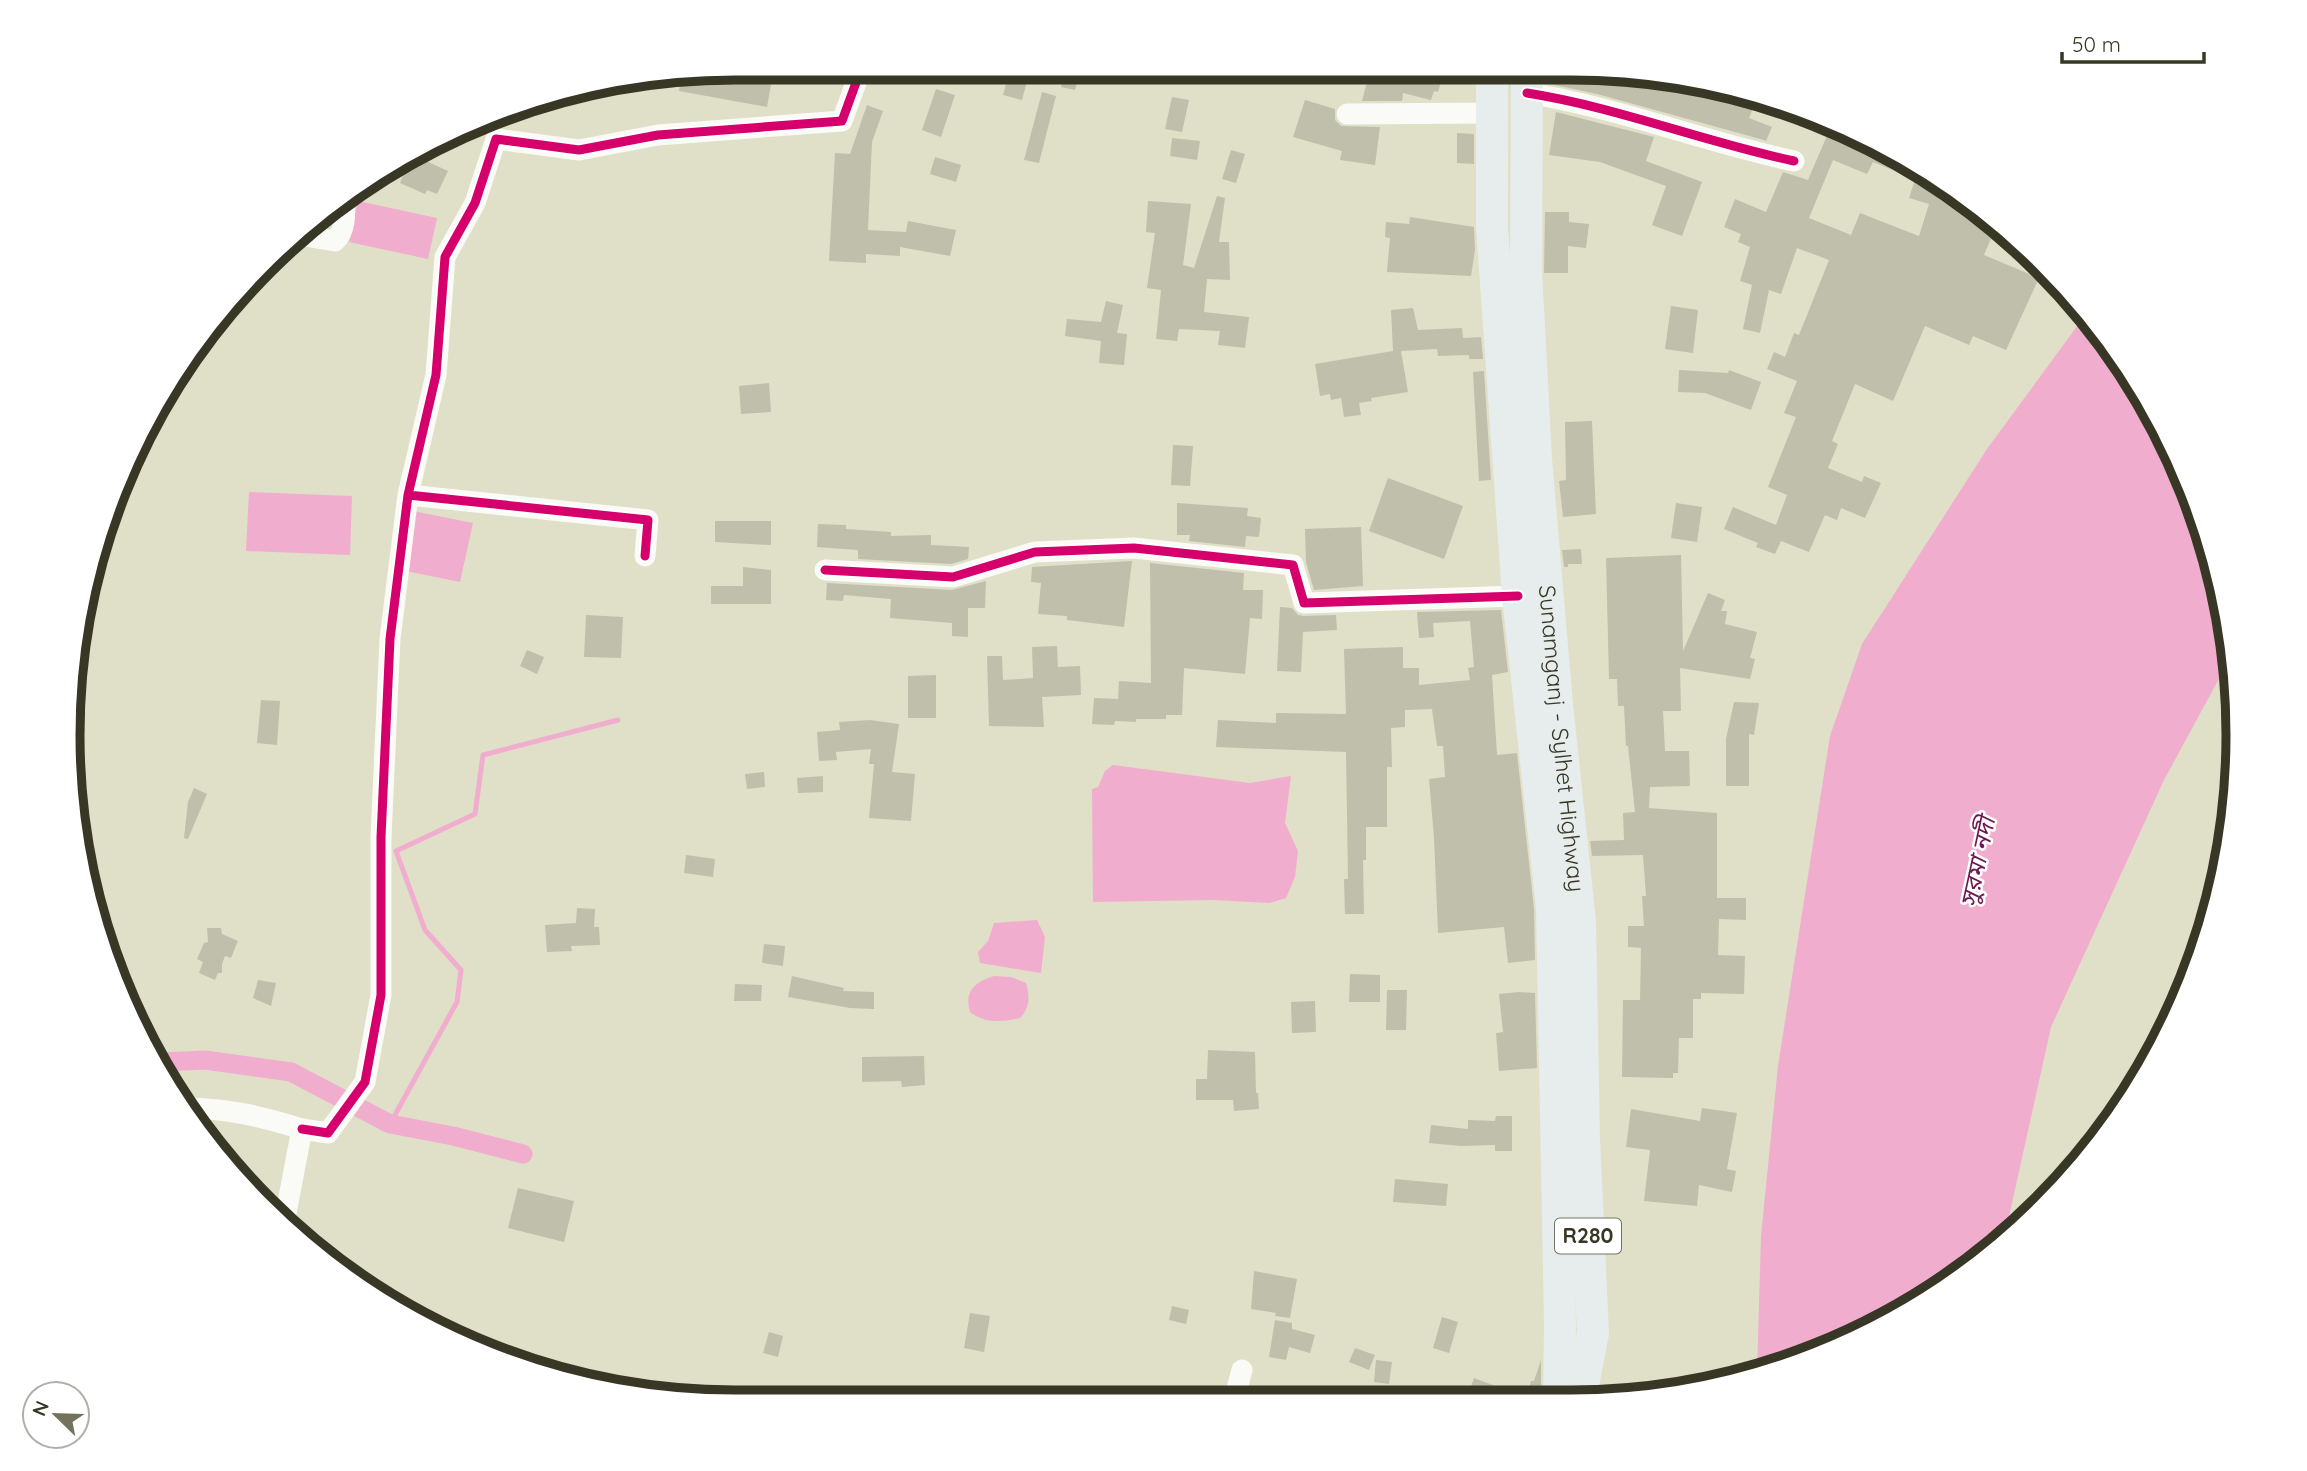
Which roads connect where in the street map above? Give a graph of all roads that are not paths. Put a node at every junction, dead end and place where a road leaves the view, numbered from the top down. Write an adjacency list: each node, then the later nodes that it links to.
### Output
1 (857, 80): 9 (street)
2 (1492, 80): 4 (main road, Sunamganj - Sylhet Highway)
3 (1527, 83): 6 (street); 19 (main road, Sunamganj - Sylhet Highway / R280)
4 (1492, 113): 5 (street); 12 (main road, Sunamganj - Sylhet Highway)
5 (1347, 114)
6 (1794, 161)
7 (343, 212): 8 (street)
8 (311, 237)
9 (408, 495): 10 (street); 14 (street)
10 (645, 556)
11 (825, 570): 12 (street)
12 (1518, 596): 18 (main road, Sunamganj - Sylhet Highway)
13 (197, 1108): 14 (street)
14 (302, 1129): 15 (street)
15 (286, 1212)
16 (1242, 1370): 17 (street)
17 (1237, 1390)
18 (1559, 1390)
19 (1582, 1390)

